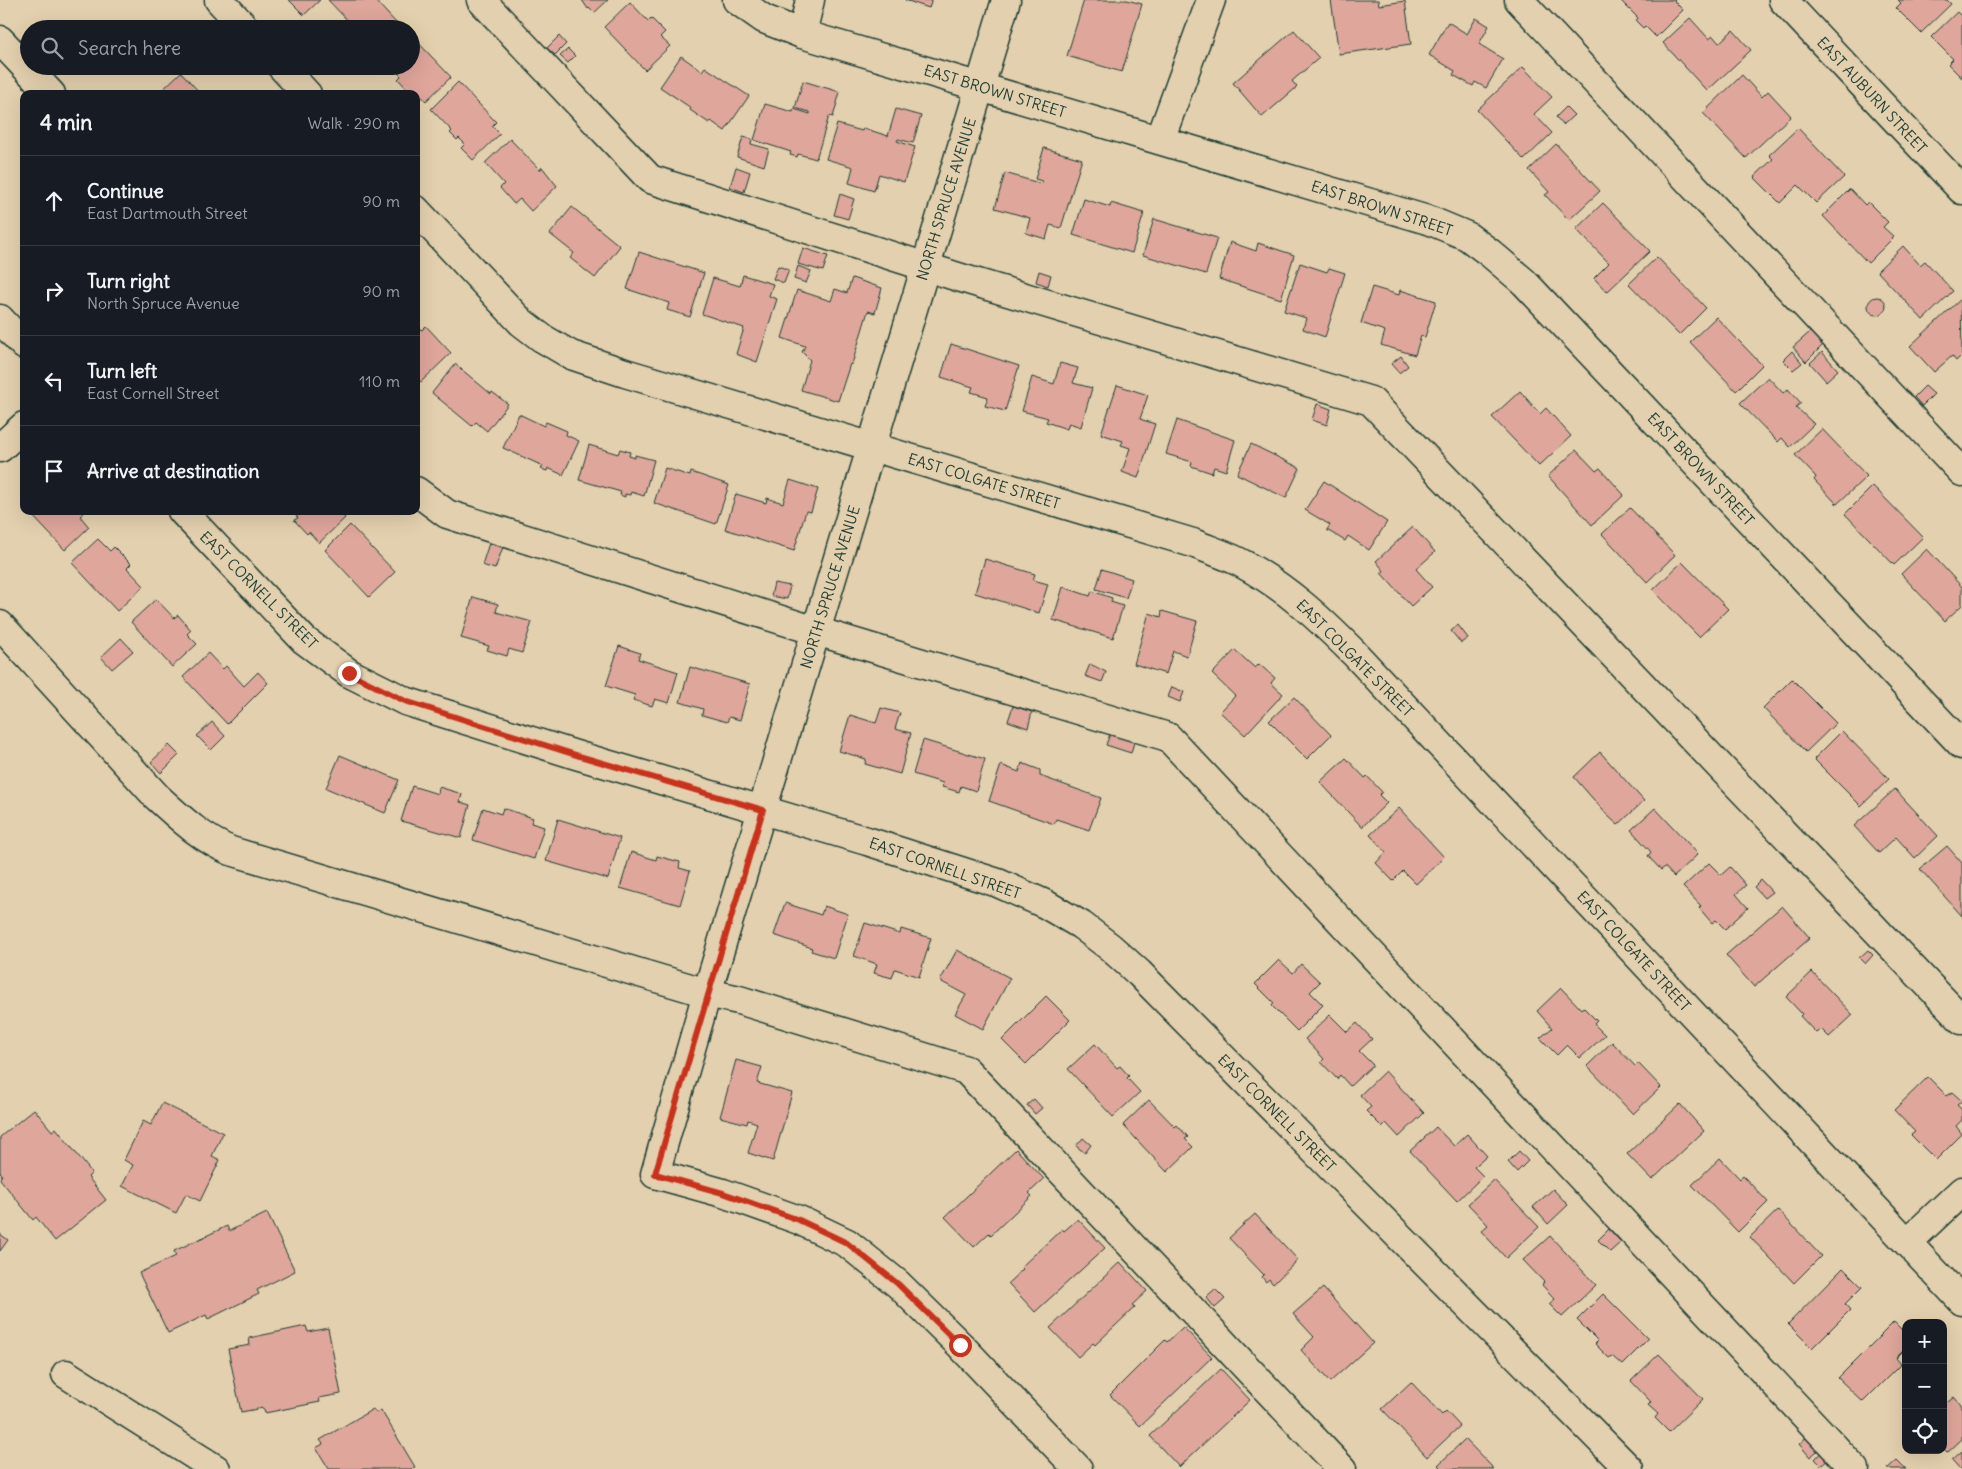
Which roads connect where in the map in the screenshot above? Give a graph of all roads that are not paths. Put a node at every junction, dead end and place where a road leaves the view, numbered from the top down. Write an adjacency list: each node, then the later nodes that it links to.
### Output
1 (219, 0): 9 (street)
2 (481, 0): 21 (street)
3 (737, 0): 10 (street, EAST BROWN STREET)
4 (810, 0): 10 (street)
5 (1006, 0): 15 (street, NORTH SPRUCE AVENUE)
6 (1211, 0): 18 (street)
7 (1518, 0): 27 (street)
8 (1783, 0): 19 (street, EAST AUBURN STREET)
9 (238, 20)
10 (802, 34): 15 (street, EAST BROWN STREET)
11 (0, 40): 12 (street)
12 (20, 61)
13 (33, 75): 16 (street)
14 (289, 75): 17 (street)
15 (980, 87): 18 (street, EAST BROWN STREET); 21 (street, NORTH SPRUCE AVENUE)
16 (47, 90)
17 (303, 90)
18 (1160, 140): 32 (street, EAST BROWN STREET)
19 (1962, 190)
20 (420, 214): 25 (street, EAST COLGATE STREET)
21 (926, 266): 25 (street, NORTH SPRUCE AVENUE); 35 (street)
22 (0, 320): 23 (street)
23 (20, 341)
24 (20, 430): 26 (street)
25 (872, 447): 31 (street, NORTH SPRUCE AVENUE); 37 (street, EAST COLGATE STREET)
26 (0, 448)
27 (1962, 472)
28 (420, 494): 31 (street)
29 (186, 515): 33 (street, EAST CORNELL STREET)
30 (0, 625): 34 (street)
31 (816, 631): 33 (street, NORTH SPRUCE AVENUE); 44 (street)
32 (1962, 745)
33 (763, 810): 34 (street, NORTH SPRUCE AVENUE); 43 (street, EAST CORNELL STREET)
34 (708, 993): 41 (street, NORTH SPRUCE AVENUE); 42 (street)
35 (1962, 1020)
36 (1962, 1191): 37 (street)
37 (1908, 1242): 38 (street, EAST COLGATE STREET)
38 (1962, 1301)
39 (66, 1374): 40 (street)
40 (216, 1469)
41 (1078, 1469)
42 (1342, 1469)
43 (1629, 1469)
44 (1855, 1469)

